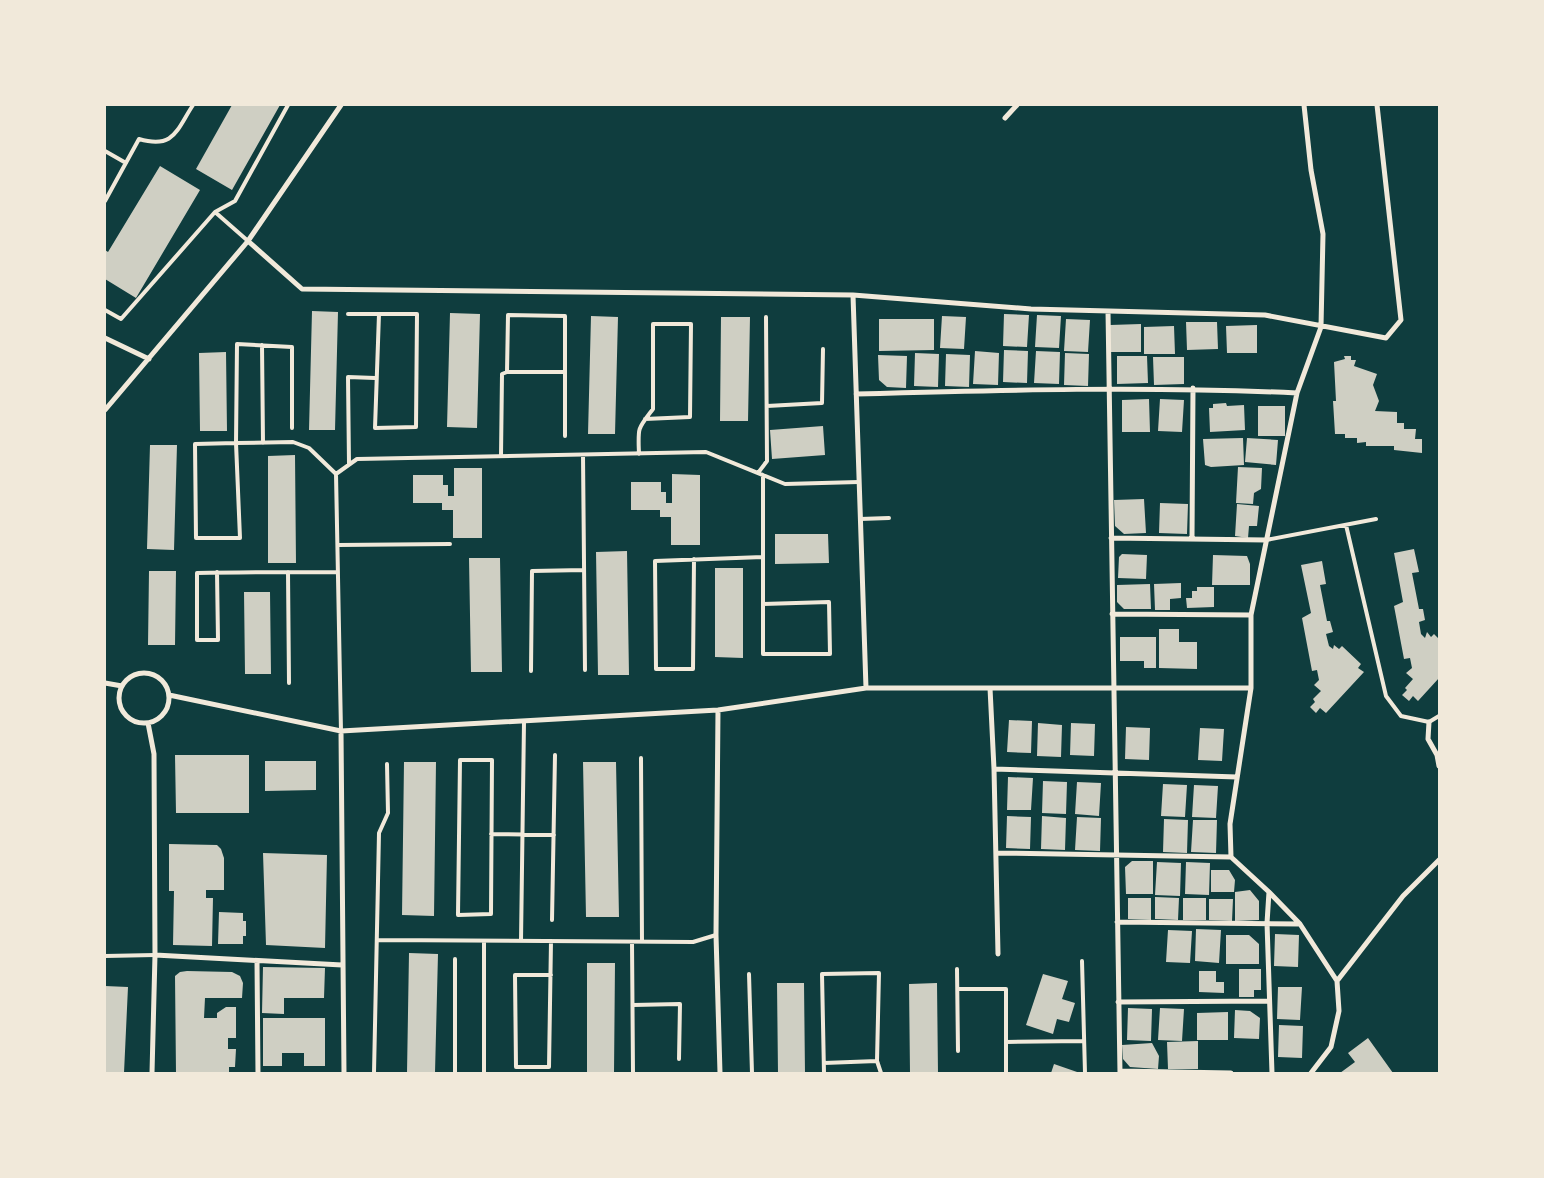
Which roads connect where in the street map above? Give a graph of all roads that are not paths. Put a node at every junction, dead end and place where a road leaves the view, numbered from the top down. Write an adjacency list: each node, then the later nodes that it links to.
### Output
1 (193, 105): 9 (lane)
2 (288, 105): 11 (lane)
3 (342, 105): 12 (street)
4 (1017, 105): 7 (street)
5 (1304, 105): 19 (street)
6 (1377, 105): 19 (street)
7 (1005, 118)
8 (105, 151): 9 (lane)
9 (126, 163): 10 (lane)
10 (105, 200)
11 (215, 212): 12 (lane); 14 (lane)
12 (248, 241): 13 (street); 23 (street)
13 (853, 295): 15 (street); 30 (street)
14 (105, 310)
15 (1108, 311): 19 (street); 27 (street)
16 (348, 314): 17 (lane)
17 (379, 314): 26 (lane); 26 (lane)
18 (766, 318): 31 (lane)
19 (1321, 327): 29 (street)
20 (105, 338): 23 (street)
21 (262, 345): 34 (lane); 36 (lane); 37 (lane)
22 (823, 349): 31 (lane)
23 (148, 359): 32 (street)
24 (507, 372): 25 (lane); 25 (lane); 40 (lane)
25 (565, 372): 35 (lane)
26 (375, 378): 41 (lane)
27 (1109, 388): 28 (street); 30 (street); 50 (street)
28 (1193, 388): 29 (street); 51 (street)
29 (1297, 393): 52 (street)
30 (856, 394): 45 (street)
31 (767, 406): 42 (lane)
32 (105, 410)
33 (645, 419): 33 (lane); 38 (lane)
34 (292, 428)
35 (565, 436)
36 (236, 443): 36 (lane); 37 (lane)
37 (262, 443): 43 (lane)
38 (639, 454): 39 (lane); 42 (lane)
39 (583, 455): 40 (lane); 57 (lane)
40 (501, 456): 41 (lane)
41 (349, 464): 43 (lane)
42 (758, 473): 44 (lane)
43 (336, 474): 54 (lane)
44 (763, 475): 45 (lane); 55 (lane)
45 (859, 482): 47 (street)
46 (889, 518): 47 (lane)
47 (860, 519): 69 (street)
48 (1376, 519): 49 (lane)
49 (1346, 525): 52 (lane); 77 (lane)
50 (1111, 538): 51 (street); 62 (street)
51 (1192, 538): 52 (street)
52 (1266, 540): 63 (street)
53 (450, 544): 54 (lane)
54 (338, 545): 60 (lane)
55 (763, 557): 56 (lane); 61 (lane)
56 (694, 559): 56 (lane)
57 (584, 570): 64 (lane); 65 (lane)
58 (217, 572): 58 (lane); 59 (lane)
59 (288, 572): 60 (lane); 67 (lane)
60 (338, 572): 79 (lane)
61 (763, 604): 61 (lane)
62 (1112, 614): 63 (street); 72 (street)
63 (1251, 616): 71 (street)
64 (584, 670)
65 (531, 672)
66 (105, 683): 68 (street)
67 (290, 683)
68 (122, 686): 73 (street); 78 (street)
69 (866, 688): 70 (street); 74 (street)
70 (990, 688): 72 (street); 84 (street)
71 (1251, 688): 72 (street); 86 (street)
72 (1114, 689): 85 (street)
73 (170, 695): 78 (street); 79 (street)
74 (718, 710): 76 (street); 99 (street)
75 (1439, 716): 77 (lane)
76 (524, 722): 79 (street); 88 (lane)
77 (1429, 722): 83 (street)
78 (148, 723): 107 (street)
79 (341, 731): 112 (street)
80 (555, 755): 89 (lane)
81 (641, 758): 105 (lane)
82 (387, 764): 100 (lane)
83 (1439, 766)
84 (994, 769): 85 (street); 90 (street)
85 (1115, 772): 86 (street); 91 (street)
86 (1237, 777): 92 (street)
87 (491, 834): 87 (lane); 88 (lane)
88 (523, 835): 89 (lane); 102 (lane)
89 (554, 835): 95 (lane)
90 (996, 853): 91 (street); 106 (street)
91 (1116, 856): 92 (street); 96 (street)
92 (1231, 858): 94 (street)
93 (1439, 860): 116 (street)
94 (1269, 892): 97 (street); 98 (street)
95 (552, 920)
96 (1117, 922): 97 (street); 119 (street)
97 (1267, 923): 98 (street); 118 (street)
98 (1300, 924): 116 (street)
99 (716, 935): 105 (lane); 127 (street)
100 (377, 940): 101 (lane); 132 (lane)
101 (484, 941): 102 (lane); 134 (lane)
102 (521, 941): 103 (lane)
103 (551, 941): 104 (lane); 115 (lane)
104 (632, 942): 105 (lane); 120 (lane)
105 (642, 942)
106 (998, 954)
107 (155, 955): 108 (lane); 110 (street); 129 (street)
108 (105, 956)
109 (455, 960): 133 (lane)
110 (257, 961): 112 (street); 130 (street)
111 (1082, 961): 121 (lane)
112 (342, 965): 131 (street)
113 (957, 968): 117 (lane)
114 (749, 974): 136 (lane)
115 (551, 975): 115 (lane)
116 (1337, 981): 143 (street)
117 (958, 989): 122 (lane); 123 (lane)
118 (1269, 1001): 119 (street); 142 (street)
119 (1118, 1002): 128 (street)
120 (633, 1005): 124 (lane); 135 (lane)
121 (1084, 1041): 122 (lane); 140 (lane)
122 (1006, 1042): 139 (lane)
123 (958, 1051)
124 (679, 1059)
125 (877, 1061): 126 (lane); 126 (lane); 138 (lane)
126 (824, 1063): 137 (lane)
127 (720, 1070)
128 (1120, 1072): 141 (street)
129 (152, 1073)
130 (258, 1073)
131 (344, 1073)
132 (374, 1073)
133 (455, 1073)
134 (484, 1073)
135 (633, 1073)
136 (752, 1073)
137 (824, 1073)
138 (881, 1073)
139 (1006, 1073)
140 (1085, 1073)
141 (1231, 1073)
142 (1272, 1073)
143 (1311, 1073)

